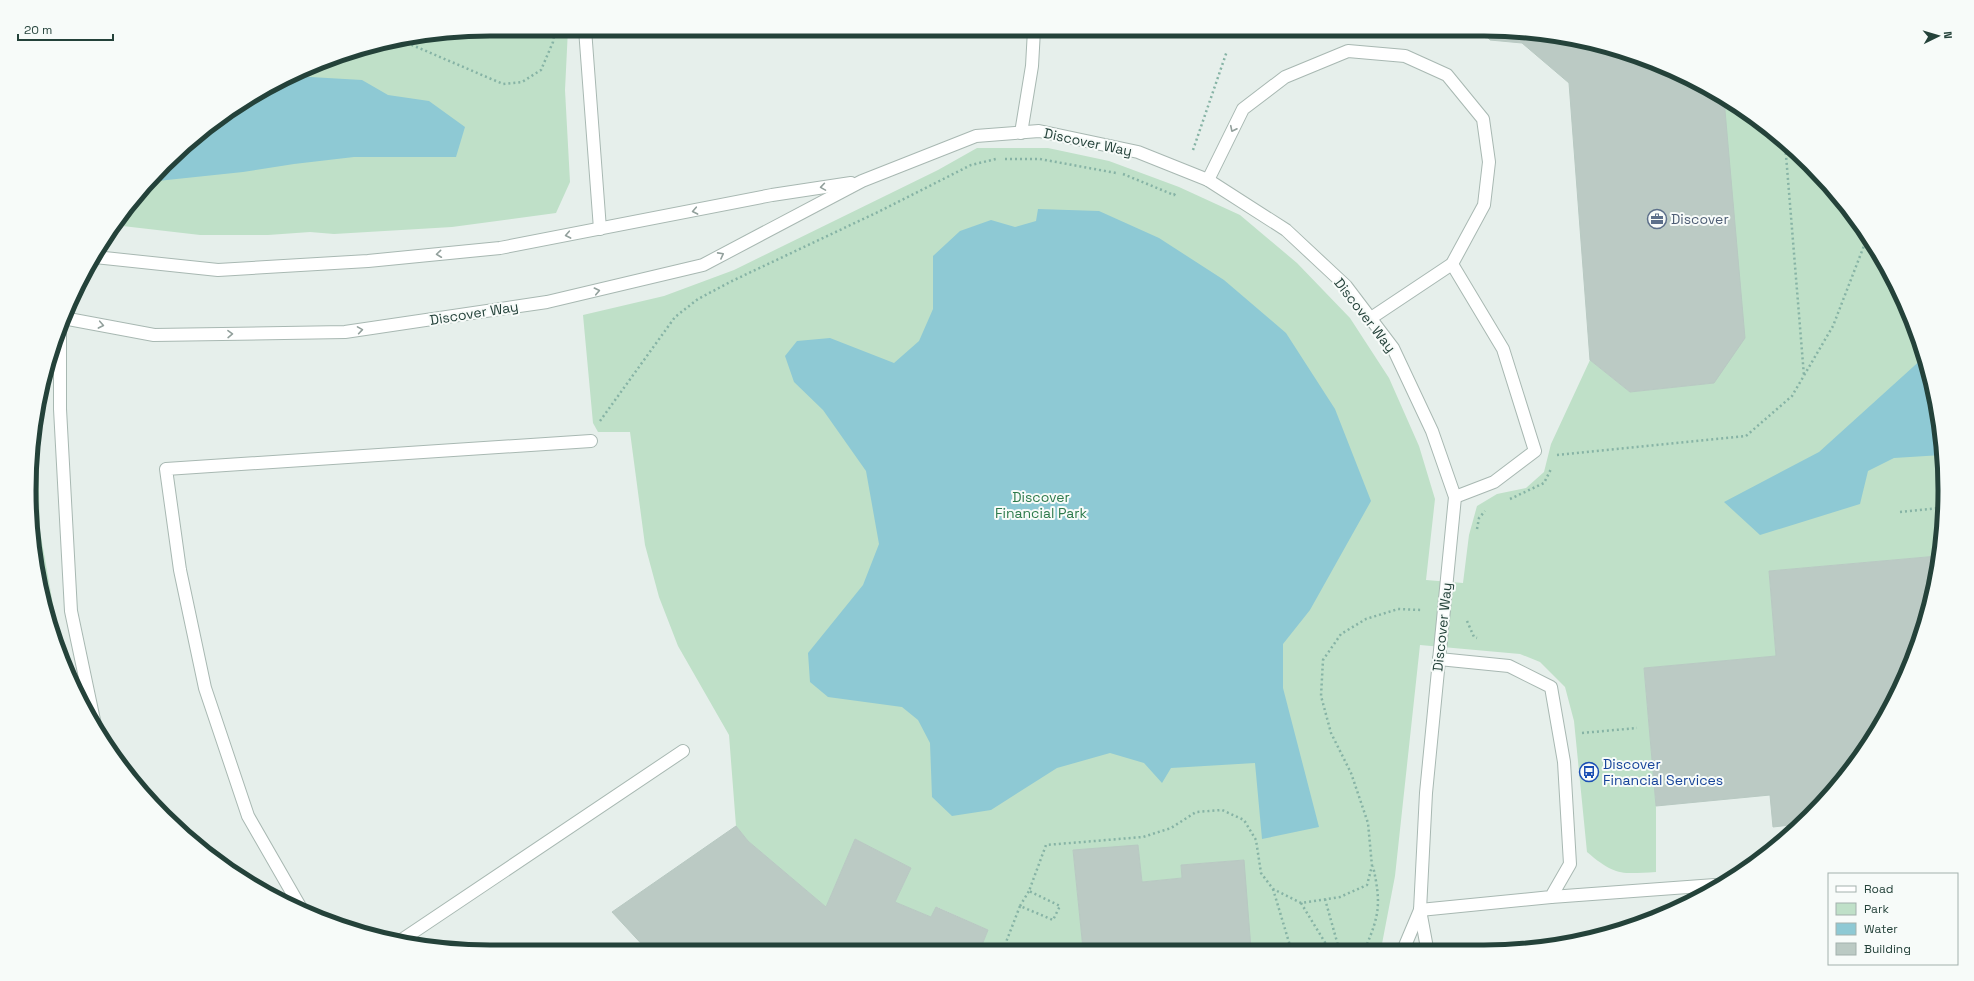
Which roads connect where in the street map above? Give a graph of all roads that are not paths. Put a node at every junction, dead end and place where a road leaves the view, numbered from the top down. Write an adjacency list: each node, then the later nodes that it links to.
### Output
1 (586, 36): 6 (street)
2 (1034, 36): 3 (street)
3 (1021, 132): 4 (street, Discover Way); 5 (street, Discover Way)
4 (1208, 180): 8 (street, one-way to 4); 9 (street, Discover Way)
5 (862, 181): 6 (street, Discover Way, one-way to 6); 10 (street, Discover Way, one-way to 5)
6 (600, 229): 7 (street, Discover Way, one-way to 7)
7 (100, 258)
8 (1452, 264): 9 (street); 13 (street)
9 (1371, 318): 13 (street, Discover Way)
10 (70, 319)
11 (60, 344): 15 (street)
12 (591, 441): 19 (street)
13 (1455, 497): 14 (street, Discover Way)
14 (1439, 659): 18 (street); 20 (street, Discover Way)
15 (90, 705)
16 (683, 751): 21 (street)
17 (1708, 885): 18 (street)
18 (1551, 897): 20 (street)
19 (297, 901)
20 (1420, 910): 22 (street, Discover Way); 23 (street, Discover Way)
21 (406, 937)
22 (1405, 945)
23 (1426, 945)

